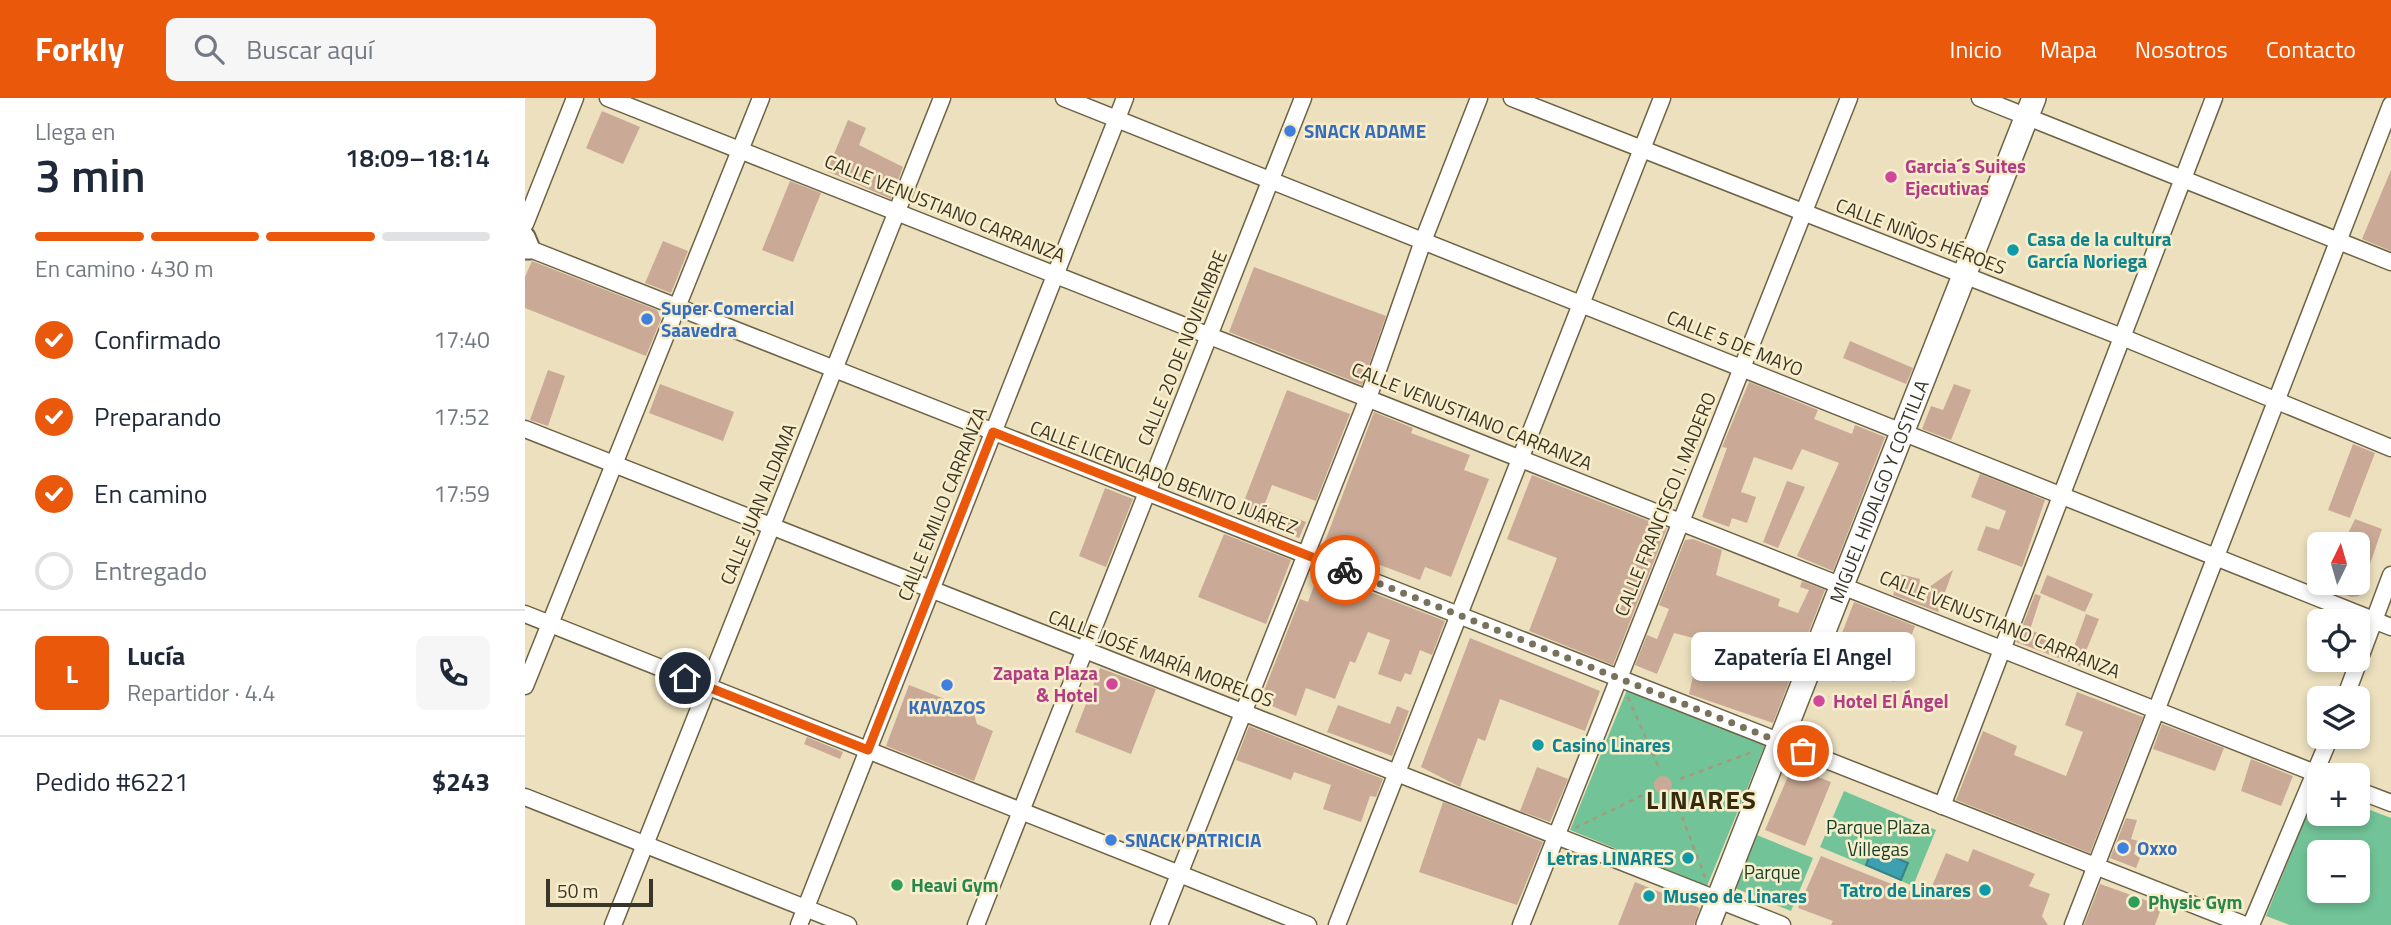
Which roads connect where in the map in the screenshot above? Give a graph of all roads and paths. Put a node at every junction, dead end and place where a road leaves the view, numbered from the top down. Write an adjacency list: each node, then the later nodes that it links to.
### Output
1 (575, 98): 23 (street)
2 (608, 98): 17 (street, CALLE VENUSTIANO CARRANZA)
3 (761, 98): 17 (street)
4 (942, 98): 21 (street, CALLE JUAN ALDAMA)
5 (1064, 98): 16 (street, CALLE 5 DE MAYO)
6 (1125, 98): 16 (street, CALLE EMILIO CARRANZA)
7 (1303, 98): 20 (street, CALLE 20 DE NOVIEMBRE)
8 (1479, 98): 24 (street)
9 (1512, 98): 18 (street, CALLE NIÑOS HÉROES)
10 (1662, 98): 18 (street)
11 (1849, 98): 22 (street, CALLE FRANCISCO I. MADERO)
12 (1980, 98): 15 (street)
13 (2214, 98): 19 (street)
14 (2391, 105): 25 (street)
15 (2031, 107): 19 (street); 29 (main road, MIGUEL HIDALGO Y COSTILLA)
16 (1117, 119): 20 (street, CALLE 5 DE MAYO); 28 (street, CALLE EMILIO CARRANZA)
17 (740, 150): 21 (street, CALLE VENUSTIANO CARRANZA); 31 (street)
18 (1642, 150): 22 (street, CALLE NIÑOS HÉROES); 30 (street)
19 (2183, 179): 25 (street); 33 (street)
20 (1271, 180): 24 (street, CALLE 5 DE MAYO); 32 (street, CALLE 20 DE NOVIEMBRE)
21 (896, 212): 28 (street, CALLE VENUSTIANO CARRANZA); 35 (street, CALLE JUAN ALDAMA)
22 (1803, 213): 29 (street, CALLE NIÑOS HÉROES); 34 (street, CALLE FRANCISCO I. MADERO)
23 (525, 224)
24 (1423, 241): 30 (street, CALLE 5 DE MAYO); 36 (street)
25 (2338, 241): 27 (street); 37 (street)
26 (527, 245): 31 (street, CALLE LICENCIADO BENITO JUÁREZ)
27 (2391, 262)
28 (1056, 274): 32 (street, CALLE VENUSTIANO CARRANZA); 39 (street, CALLE EMILIO CARRANZA)
29 (1965, 276): 33 (street, CALLE NIÑOS HÉROES); 40 (main road, MIGUEL HIDALGO Y COSTILLA)
30 (1581, 304): 34 (street, CALLE 5 DE MAYO); 42 (street)
31 (675, 306): 35 (street, CALLE LICENCIADO BENITO JUÁREZ); 43 (street)
32 (1209, 335): 36 (street, CALLE VENUSTIANO CARRANZA); 44 (street, CALLE 20 DE NOVIEMBRE)
33 (2122, 337): 37 (street, CALLE NIÑOS HÉROES); 45 (street)
34 (1742, 368): 40 (street, CALLE 5 DE MAYO); 46 (street, CALLE FRANCISCO I. MADERO)
35 (834, 369): 39 (street, CALLE LICENCIADO BENITO JUÁREZ); 47 (street, CALLE JUAN ALDAMA)
36 (1368, 398): 42 (street, CALLE VENUSTIANO CARRANZA); 48 (street)
37 (2276, 402): 41 (street, CALLE NIÑOS HÉROES); 49 (street)
38 (525, 429): 43 (street, CALLE JOSÉ MARÍA MORELOS)
39 (993, 432): 44 (street, CALLE LICENCIADO BENITO JUÁREZ); 52 (street, CALLE EMILIO CARRANZA)
40 (1905, 432): 45 (street, CALLE 5 DE MAYO); 51 (main road, MIGUEL HIDALGO Y COSTILLA)
41 (2391, 448)
42 (1521, 458): 46 (street, CALLE VENUSTIANO CARRANZA); 54 (street)
43 (613, 464): 47 (street, CALLE JOSÉ MARÍA MORELOS); 56 (street)
44 (1147, 493): 48 (street, CALLE LICENCIADO BENITO JUÁREZ); 59 (street, CALLE 20 DE NOVIEMBRE)
45 (2061, 496): 49 (street, CALLE 5 DE MAYO); 58 (street)
46 (1681, 521): 51 (street, CALLE VENUSTIANO CARRANZA); 60 (street, CALLE FRANCISCO I. MADERO)
47 (771, 527): 52 (street, CALLE JOSÉ MARÍA MORELOS); 63 (street, CALLE JUAN ALDAMA)
48 (1305, 555): 54 (street, CALLE LICENCIADO BENITO JUÁREZ); 68 (street)
49 (2216, 557): 55 (street, CALLE 5 DE MAYO); 67 (street)
50 (2391, 575): 55 (street)
51 (1844, 584): 58 (street, CALLE VENUSTIANO CARRANZA); 70 (main road, MIGUEL HIDALGO Y COSTILLA)
52 (931, 590): 59 (street, CALLE JOSÉ MARÍA MORELOS); 71 (street, CALLE EMILIO CARRANZA)
53 (525, 614): 56 (street)
54 (1459, 616): 60 (street, CALLE LICENCIADO BENITO JUÁREZ); 75 (street)
55 (2374, 620): 57 (street, CALLE 5 DE MAYO); 62 (street)
56 (549, 624): 61 (street); 63 (street)
57 (2391, 627)
58 (2003, 648): 67 (street, CALLE VENUSTIANO CARRANZA); 83 (street)
59 (1084, 650): 68 (street, CALLE JOSÉ MARÍA MORELOS); 84 (street, CALLE 20 DE NOVIEMBRE)
60 (1619, 679): 70 (street, CALLE LICENCIADO BENITO JUÁREZ); 88 (street, CALLE FRANCISCO I. MADERO)
61 (525, 685)
62 (2349, 686)
63 (707, 687): 71 (street); 89 (street, CALLE JUAN ALDAMA)
64 (1628, 697): 65 (path); 66 (path); 73 (path)
65 (1640, 702)
66 (1623, 709)
67 (2157, 709): 74 (street, CALLE VENUSTIANO CARRANZA); 90 (street)
68 (1244, 712): 75 (street, CALLE JOSÉ MARÍA MORELOS); 92 (street)
69 (1747, 745): 70 (path)
70 (1769, 746): 72 (path); 76 (path); 83 (street, CALLE LICENCIADO BENITO JUÁREZ); 94 (main road, MIGUEL HIDALGO Y COSTILLA)
71 (868, 750): 84 (street); 95 (street, CALLE EMILIO CARRANZA)
72 (1754, 762)
73 (1659, 768)
74 (2307, 770)
75 (1397, 774): 88 (street, CALLE JOSÉ MARÍA MORELOS); 102 (street)
76 (1680, 779)
77 (1649, 792): 86 (path)
78 (2370, 795): 82 (street)
79 (525, 797): 89 (street)
80 (1675, 798): 94 (path)
81 (2307, 799): 108 (street)
82 (2391, 803)
83 (1942, 806): 90 (street, CALLE LICENCIADO BENITO JUÁREZ)
84 (1021, 811): 92 (street); 99 (street, CALLE 20 DE NOVIEMBRE)
85 (1580, 816): 86 (path)
86 (1575, 828): 87 (path)
87 (1587, 833)
88 (1556, 837): 94 (street, CALLE JOSÉ MARÍA MORELOS); 103 (street, CALLE FRANCISCO I. MADERO)
89 (645, 845): 95 (street); 96 (street, CALLE JUAN ALDAMA)
90 (2095, 867): 106 (street); 107 (street, CALLE LICENCIADO BENITO JUÁREZ)
91 (1711, 869): 94 (path)
92 (1180, 874): 100 (street); 101 (street)
93 (1694, 876): 94 (path)
94 (1712, 890): 104 (main road, MIGUEL HIDALGO Y COSTILLA); 105 (street, CALLE JOSÉ MARÍA MORELOS)
95 (805, 908): 97 (street, CALLE EMILIO CARRANZA); 98 (street)
96 (613, 925)
97 (799, 925)
98 (848, 925)
99 (976, 925)
100 (1159, 925)
101 (1308, 925)
102 (1337, 925)
103 (1521, 925)
104 (1707, 925)
105 (1782, 925)
106 (2073, 925)
107 (2245, 925)
108 (2251, 925)

